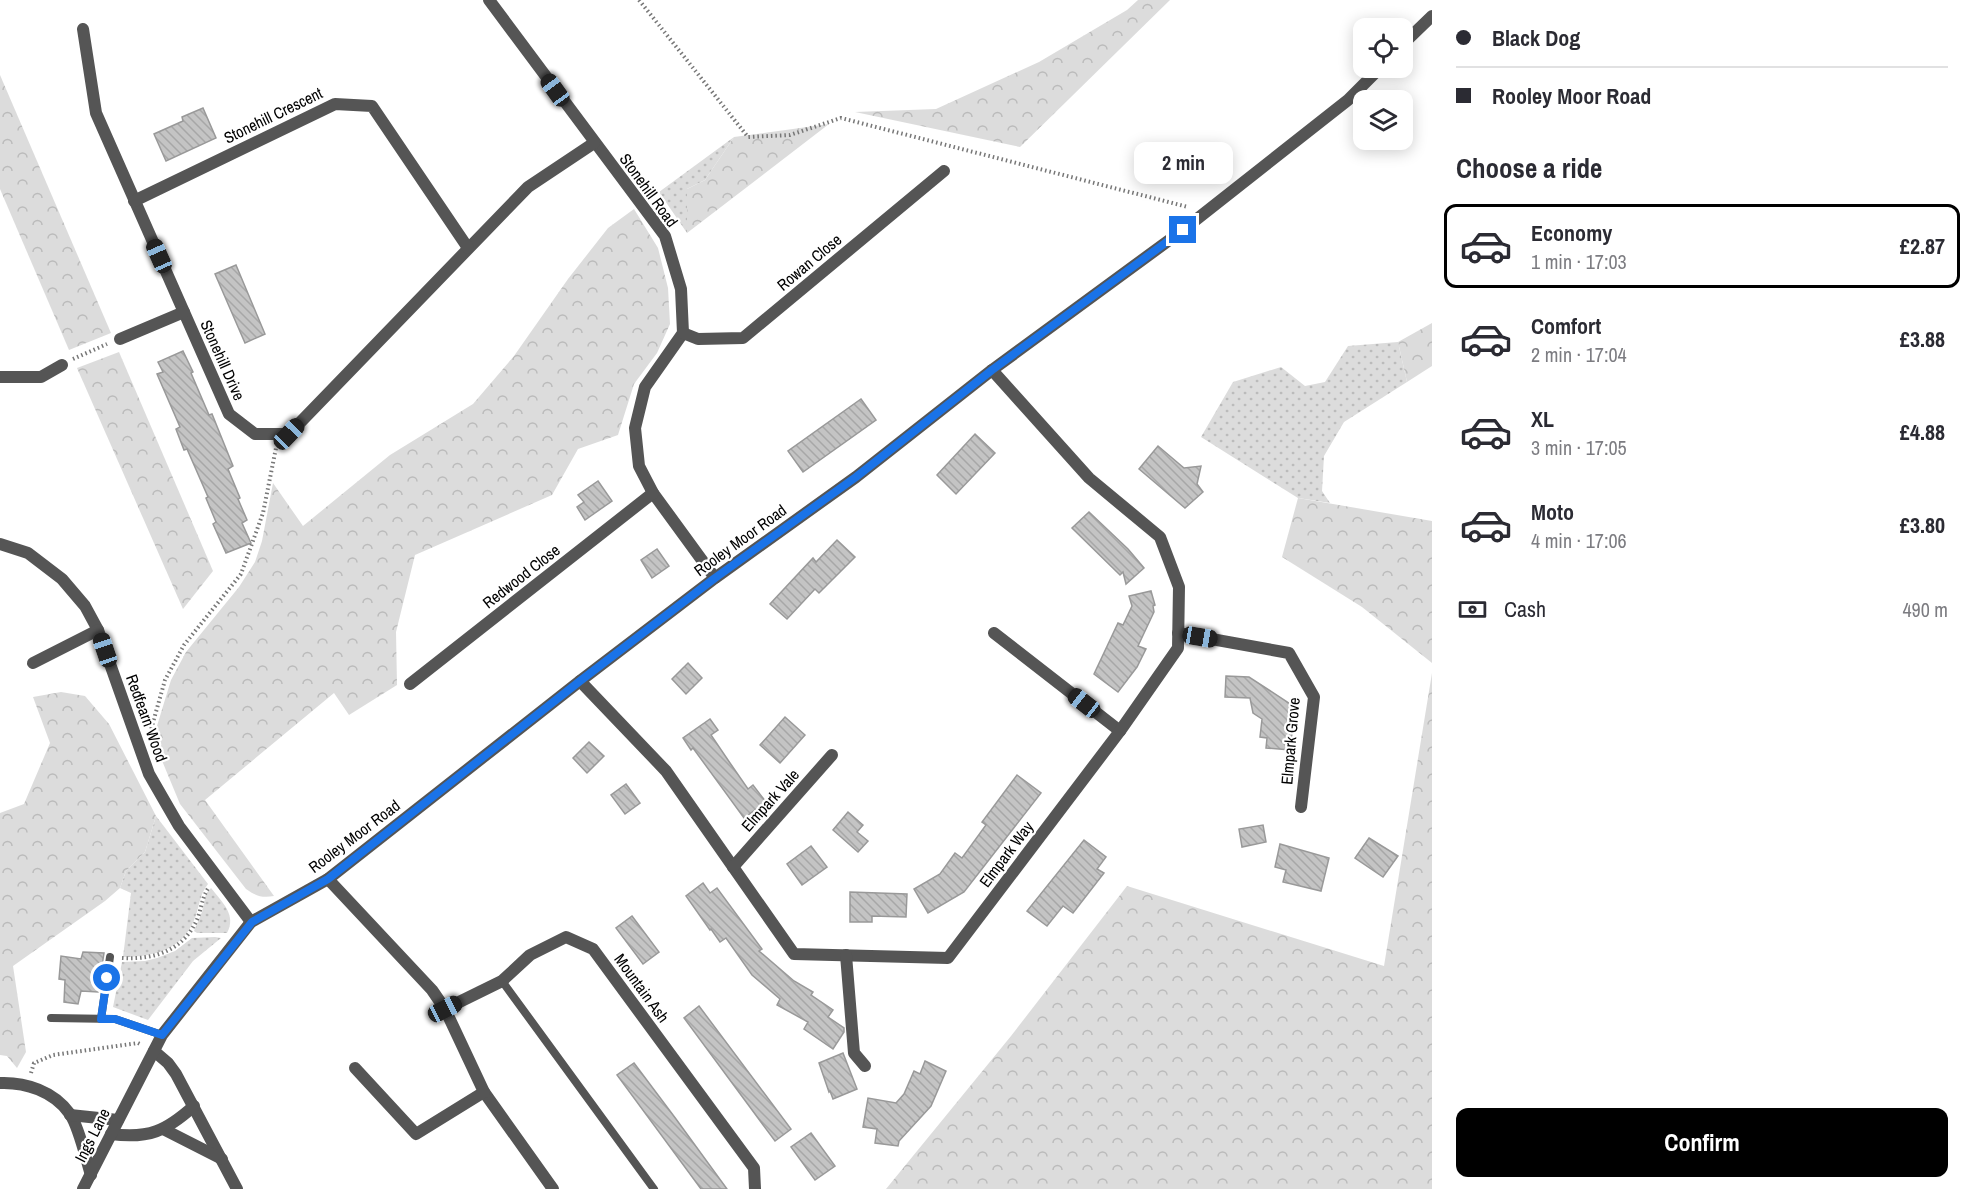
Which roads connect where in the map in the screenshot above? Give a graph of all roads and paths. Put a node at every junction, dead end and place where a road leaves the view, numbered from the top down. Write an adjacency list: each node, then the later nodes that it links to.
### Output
1 (489, 0): 7 (street, Stonehill Road)
2 (639, 0): 10 (path)
3 (1432, 16): 5 (street)
4 (83, 29): 9 (street, Stonehill Drive)
5 (1413, 34)
6 (1370, 78): 10 (street, Rooley Moor Road)
7 (594, 143): 11 (street); 13 (street, Stonehill Road)
8 (944, 171): 13 (street, Rowan Close)
9 (134, 201): 11 (street, Stonehill Crescent); 12 (street, Stonehill Drive)
10 (1206, 212): 16 (street, Rooley Moor Road)
11 (468, 248): 18 (street)
12 (184, 312): 14 (street); 18 (street, Stonehill Drive)
13 (683, 333): 19 (street)
14 (120, 339): 15 (path)
15 (62, 365): 17 (street)
16 (992, 370): 21 (street, Rooley Moor Road); 24 (street, Elmpark Way)
17 (0, 377)
18 (279, 434): 29 (path)
19 (653, 493): 21 (street); 27 (street, Redwood Close)
20 (0, 544): 22 (street, Redfearn Wood)
21 (715, 578): 26 (street, Rooley Moor Road)
22 (98, 630): 25 (street); 29 (street, Redfearn Wood)
23 (994, 633): 28 (street)
24 (1178, 633): 28 (street, Elmpark Way); 31 (street, Elmpark Grove)
25 (33, 663)
26 (580, 681): 32 (street, Elmpark Way); 34 (street, Rooley Moor Road)
27 (410, 684)
28 (1120, 731): 36 (street, Elmpark Way)
29 (140, 748): 33 (street, Redfearn Wood)
30 (832, 755): 32 (street, Elmpark Vale)
31 (1301, 807)
32 (733, 867): 36 (street, Elmpark Way)
33 (219, 879): 35 (street, Redfearn Wood); 37 (path)
34 (328, 879): 35 (street, Rooley Moor Road); 39 (street)
35 (252, 922): 42 (street, Rooley Moor Road)
36 (846, 955): 44 (street)
37 (110, 957): 41 (lane)
38 (502, 981): 39 (street, Mountain Ash); 60 (lane); 61 (street, Mountain Ash)
39 (445, 1009): 48 (street)
40 (51, 1018): 41 (lane)
41 (101, 1019): 42 (lane)
42 (162, 1035): 43 (street, Rooley Moor Road)
43 (154, 1051): 47 (path); 49 (street, Rooley Moor Road); 50 (street)
44 (865, 1066)
45 (355, 1068): 48 (street)
46 (0, 1083): 47 (street)
47 (27, 1085): 51 (street)
48 (484, 1092): 59 (street)
49 (131, 1095): 52 (street, Ings Lane)
50 (194, 1106): 53 (street); 55 (street)
51 (70, 1115): 52 (street); 56 (street)
52 (118, 1120): 54 (street, Ings Lane)
53 (165, 1130): 54 (street); 55 (street)
54 (111, 1134): 56 (street, Ings Lane)
55 (223, 1160): 58 (street)
56 (91, 1175): 57 (street, Ings Lane)
57 (83, 1189)
58 (237, 1189)
59 (553, 1189)
60 (654, 1189)
61 (755, 1189)

